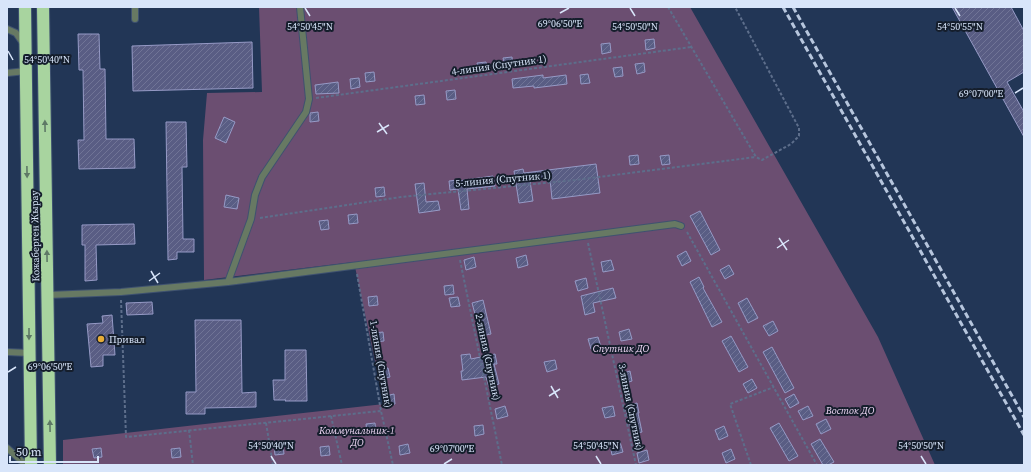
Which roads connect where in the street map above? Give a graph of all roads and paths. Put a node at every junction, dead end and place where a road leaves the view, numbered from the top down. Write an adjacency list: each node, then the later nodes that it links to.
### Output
1 (24, 7): 9 (highway, Кожаберген Жырау)
2 (45, 7): 22 (highway, Кожаберген Жырау, one-way to 2)
3 (135, 7): 7 (lane)
4 (300, 7): 13 (lane)
5 (668, 7): 10 (path)
6 (735, 7): 14 (path, 5-линия (Спутник 1))
7 (135, 19)
8 (7, 29): 9 (lane)
9 (25, 47): 11 (highway, Кожаберген Жырау)
10 (691, 47): 13 (path, 4-линия (Спутник 1)); 14 (path)
11 (26, 71): 12 (lane); 24 (highway, Кожаберген Жырау, one-way to 24)
12 (7, 73)
13 (309, 99): 15 (lane)
14 (756, 156): 15 (path, 5-линия (Спутник 1))
15 (251, 219): 20 (lane)
16 (681, 226): 17 (lane); 25 (path)
17 (586, 236): 18 (lane); 39 (path, 3-линия (Спутник))
18 (458, 253): 19 (lane); 38 (path, 2-линия (Спутник))
19 (356, 265): 20 (lane); 26 (path, 1-линия (Спутник))
20 (228, 282): 21 (lane)
21 (121, 292): 22 (lane); 29 (path)
22 (48, 295): 33 (highway, Кожаберген Жырау, one-way to 22)
23 (7, 352): 24 (lane)
24 (29, 353): 32 (highway, Кожаберген Жырау)
25 (774, 387): 40 (path); 41 (path)
26 (382, 411): 27 (path); 37 (path, 1-линия (Спутник))
27 (331, 416): 28 (path); 36 (path)
28 (266, 422): 29 (path); 35 (path)
29 (189, 430): 34 (path)
30 (7, 448): 31 (lane)
31 (26, 465)
32 (31, 465)
33 (50, 465)
34 (193, 465)
35 (273, 465)
36 (342, 465)
37 (393, 465)
38 (502, 465)
39 (636, 465)
40 (751, 465)
41 (817, 465)

